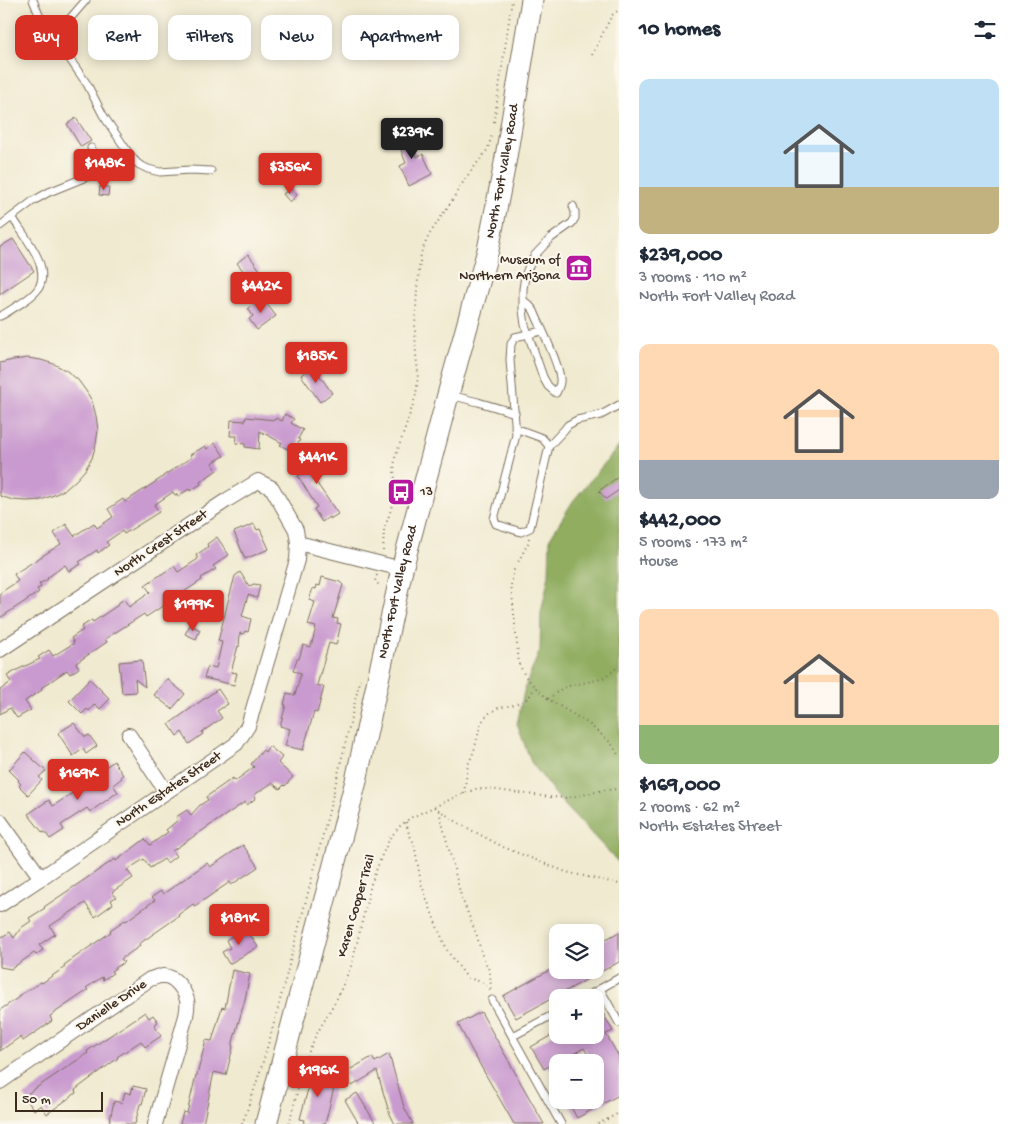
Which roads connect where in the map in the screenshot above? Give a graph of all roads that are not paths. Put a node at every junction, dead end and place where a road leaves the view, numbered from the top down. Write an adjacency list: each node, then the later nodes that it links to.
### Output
1 (33, 0): 4 (lane)
2 (86, 0): 5 (lane)
3 (532, 0): 16 (main road, North Fort Valley Road)
4 (39, 15)
5 (73, 15)
6 (70, 60): 8 (lane)
7 (91, 148): 10 (lane)
8 (211, 171)
9 (573, 206): 12 (lane)
10 (12, 217): 11 (lane); 13 (lane)
11 (0, 226)
12 (524, 300): 14 (lane); 15 (lane)
13 (0, 316)
14 (542, 331): 15 (lane); 15 (lane)
15 (528, 334): 18 (lane)
16 (448, 395): 18 (lane); 22 (main road, North Fort Valley Road)
17 (619, 406): 20 (lane)
18 (514, 413): 19 (lane)
19 (515, 428): 20 (lane); 20 (lane)
20 (549, 446)
21 (298, 543): 22 (street); 23 (street, North Crest Street); 25 (street, North Estates Street)
22 (402, 569): 38 (main road, North Fort Valley Road)
23 (0, 650)
24 (129, 735): 25 (street)
25 (166, 792): 27 (street, North Estates Street)
26 (0, 821): 27 (street)
27 (41, 878): 28 (street, North Estates Street)
28 (0, 905)
29 (619, 978): 30 (lane)
30 (600, 989)
31 (604, 996): 34 (lane)
32 (492, 1000): 35 (lane)
33 (549, 1017): 35 (lane)
34 (619, 1024)
35 (513, 1036): 39 (lane)
36 (0, 1082): 37 (street, Danielle Drive)
37 (156, 1124)
38 (266, 1124)
39 (561, 1124)

